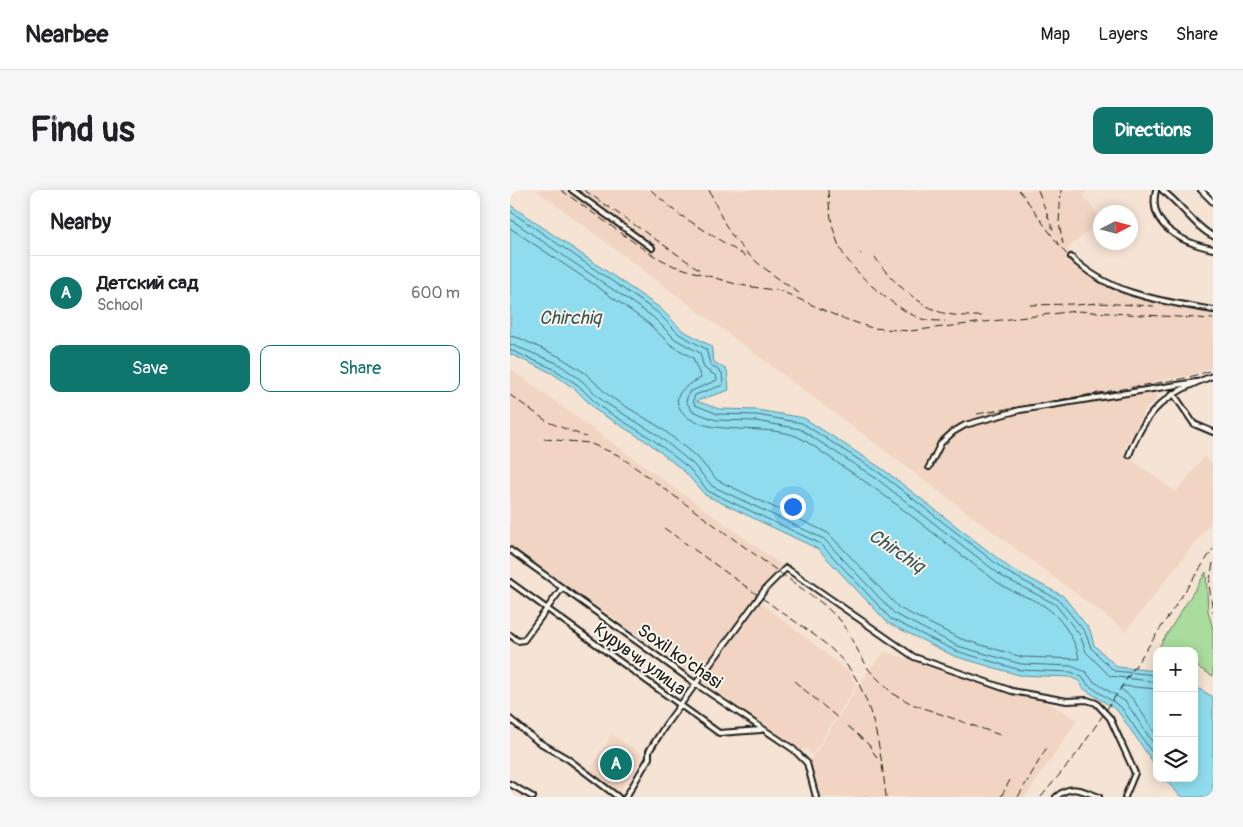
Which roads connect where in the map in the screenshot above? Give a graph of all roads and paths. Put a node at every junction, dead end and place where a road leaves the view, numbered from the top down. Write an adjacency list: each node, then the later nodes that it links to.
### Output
1 (572, 190): 9 (street)
2 (1156, 190): 10 (street)
3 (1162, 190): 6 (street)
4 (1172, 190): 6 (street)
5 (1201, 190): 7 (street)
6 (1167, 194): 8 (street)
7 (1213, 202)
8 (1213, 236)
9 (652, 248)
10 (1213, 250)
11 (1071, 257): 12 (street)
12 (1213, 310)
13 (1213, 376): 14 (street)
14 (1196, 382): 15 (street); 18 (street)
15 (1173, 393): 16 (street); 17 (street)
16 (1213, 432)
17 (1129, 455)
18 (929, 466)
19 (510, 550): 21 (street, Soxil ko'chasi)
20 (510, 582): 22 (street, Курувчи улица)
21 (562, 588): 22 (street); 24 (street, Soxil ko'chasi)
22 (548, 608): 23 (street); 25 (street, Курувчи улица)
23 (510, 635)
24 (696, 684): 25 (street); 27 (street, Soxil ko'chasi); 35 (street)
25 (681, 705): 27 (street, Курувчи улица); 31 (street)
26 (510, 719): 30 (street)
27 (762, 730): 32 (street, Soxil ko'chasi)
28 (510, 784): 29 (street)
29 (533, 797)
30 (618, 797)
31 (626, 797)
32 (816, 797)
33 (1056, 797): 34 (street)
34 (1099, 797)
35 (1125, 797)

